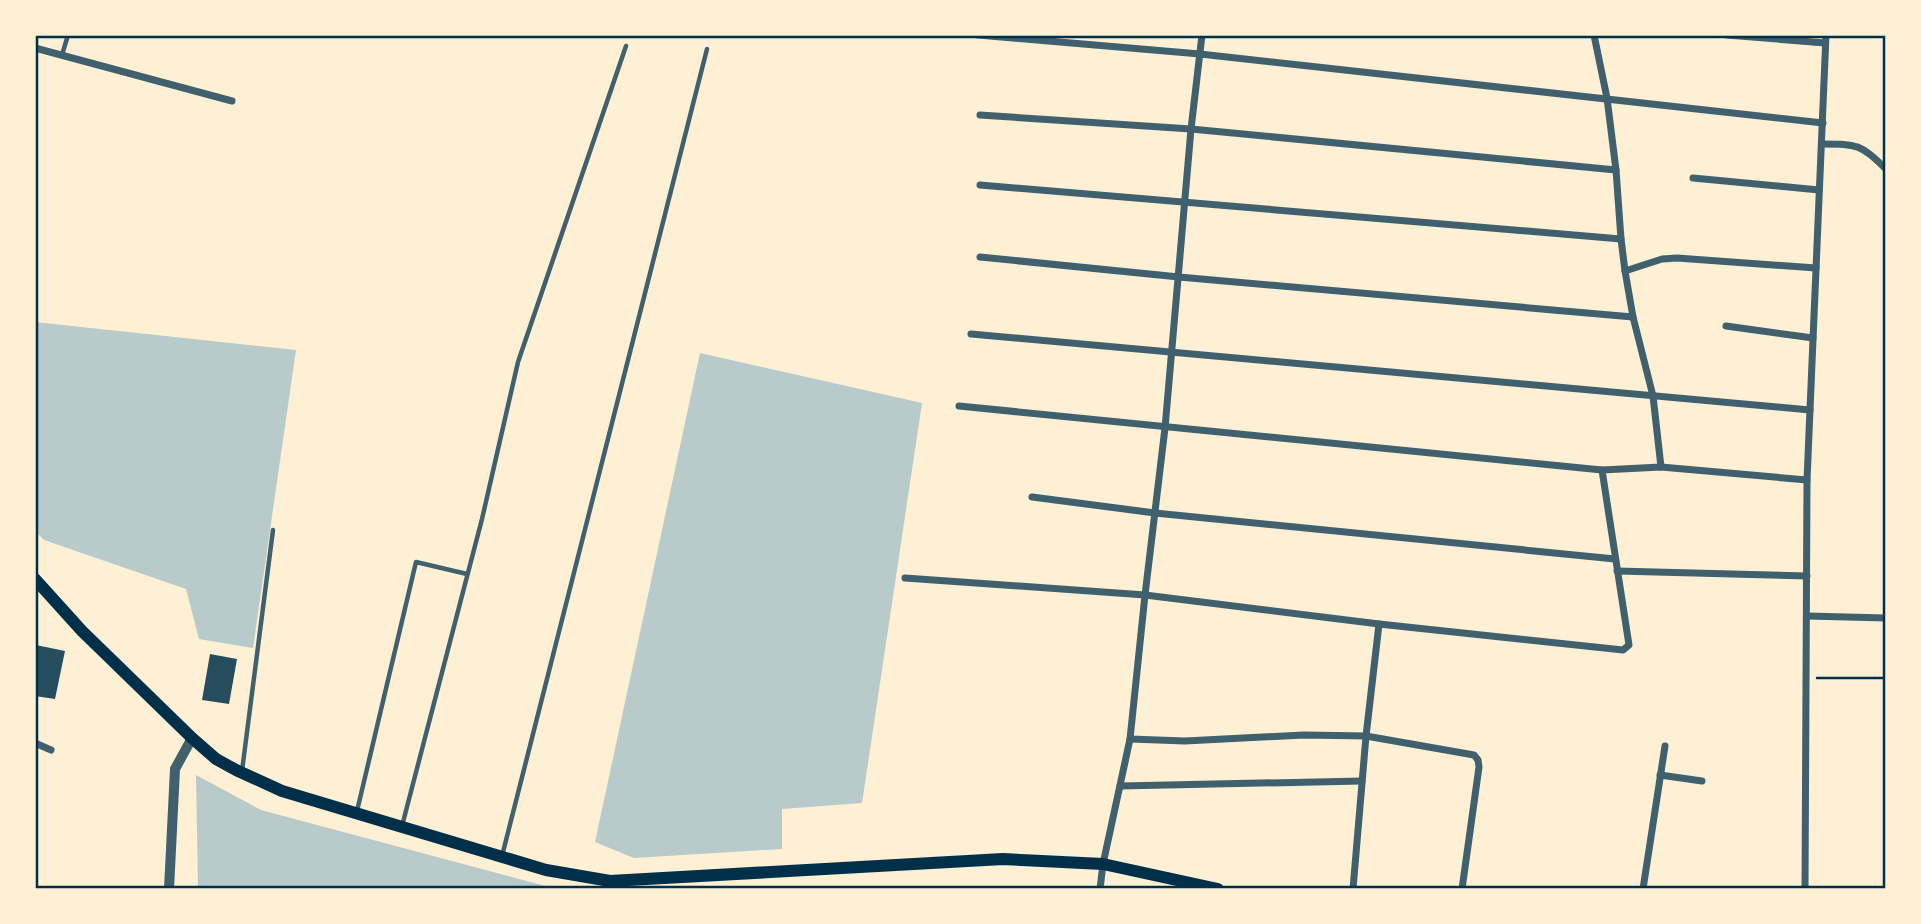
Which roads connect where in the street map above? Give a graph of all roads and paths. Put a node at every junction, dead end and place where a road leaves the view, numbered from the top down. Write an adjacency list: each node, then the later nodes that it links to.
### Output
1 (68, 35): 11 (lane)
2 (978, 35): 10 (street)
3 (1202, 35): 10 (street)
4 (1594, 35): 12 (street)
5 (1727, 35): 6 (street)
6 (1826, 39): 15 (street)
7 (626, 46): 46 (lane)
8 (35, 48): 11 (street)
9 (707, 49): 69 (lane)
10 (1200, 54): 12 (street); 16 (street)
11 (62, 55): 13 (street)
12 (1607, 98): 15 (street); 19 (street)
13 (232, 101)
14 (980, 114): 16 (street)
15 (1823, 123): 17 (street)
16 (1191, 129): 19 (street); 23 (street)
17 (1822, 144): 18 (street); 22 (street)
18 (1886, 169)
19 (1616, 170): 24 (street)
20 (1693, 178): 22 (street)
21 (980, 185): 23 (street)
22 (1819, 190): 26 (street)
23 (1185, 204): 24 (street); 28 (street)
24 (1621, 239): 27 (street)
25 (980, 257): 28 (street)
26 (1816, 268): 27 (street); 32 (street)
27 (1625, 271): 29 (street)
28 (1179, 277): 29 (street); 33 (street)
29 (1633, 317): 34 (street)
30 (1726, 326): 32 (street)
31 (971, 334): 33 (street)
32 (1813, 338): 36 (street)
33 (1172, 352): 34 (street); 37 (street)
34 (1653, 396): 36 (street); 38 (street)
35 (959, 406): 37 (street)
36 (1810, 410): 40 (street)
37 (1166, 428): 39 (street); 42 (street)
38 (1661, 467): 39 (street); 40 (street)
39 (1602, 470): 44 (street)
40 (1807, 480): 47 (street)
41 (1032, 497): 42 (street)
42 (1155, 513): 44 (street); 50 (street)
43 (273, 530): 62 (lane)
44 (1615, 559): 45 (street)
45 (1617, 571): 47 (street); 53 (street)
46 (467, 574): 67 (lane); 68 (lane)
47 (1807, 576): 51 (street)
48 (905, 578): 50 (street)
49 (35, 579): 57 (main road)
50 (1145, 595): 53 (street); 58 (street)
51 (1807, 616): 52 (street); 54 (street)
52 (1886, 618)
53 (1380, 624): 56 (street)
54 (1806, 678): 55 (path); 78 (street)
55 (1886, 678)
56 (1366, 736): 58 (street); 64 (street); 76 (street)
57 (192, 738): 62 (main road); 72 (street)
58 (1130, 739): 66 (street)
59 (35, 743): 61 (street)
60 (1664, 746): 63 (street)
61 (51, 751)
62 (242, 772): 67 (main road)
63 (1660, 775): 65 (street); 77 (street)
64 (1362, 781): 66 (street); 75 (street)
65 (1702, 781)
66 (1120, 786): 70 (street)
67 (357, 812): 68 (main road)
68 (402, 827): 69 (main road)
69 (502, 857): 70 (main road)
70 (1103, 864): 71 (main road); 73 (street)
71 (1178, 885): 74 (main road)
72 (169, 889)
73 (1100, 889)
74 (1218, 889)
75 (1353, 889)
76 (1462, 889)
77 (1643, 889)
78 (1805, 889)

